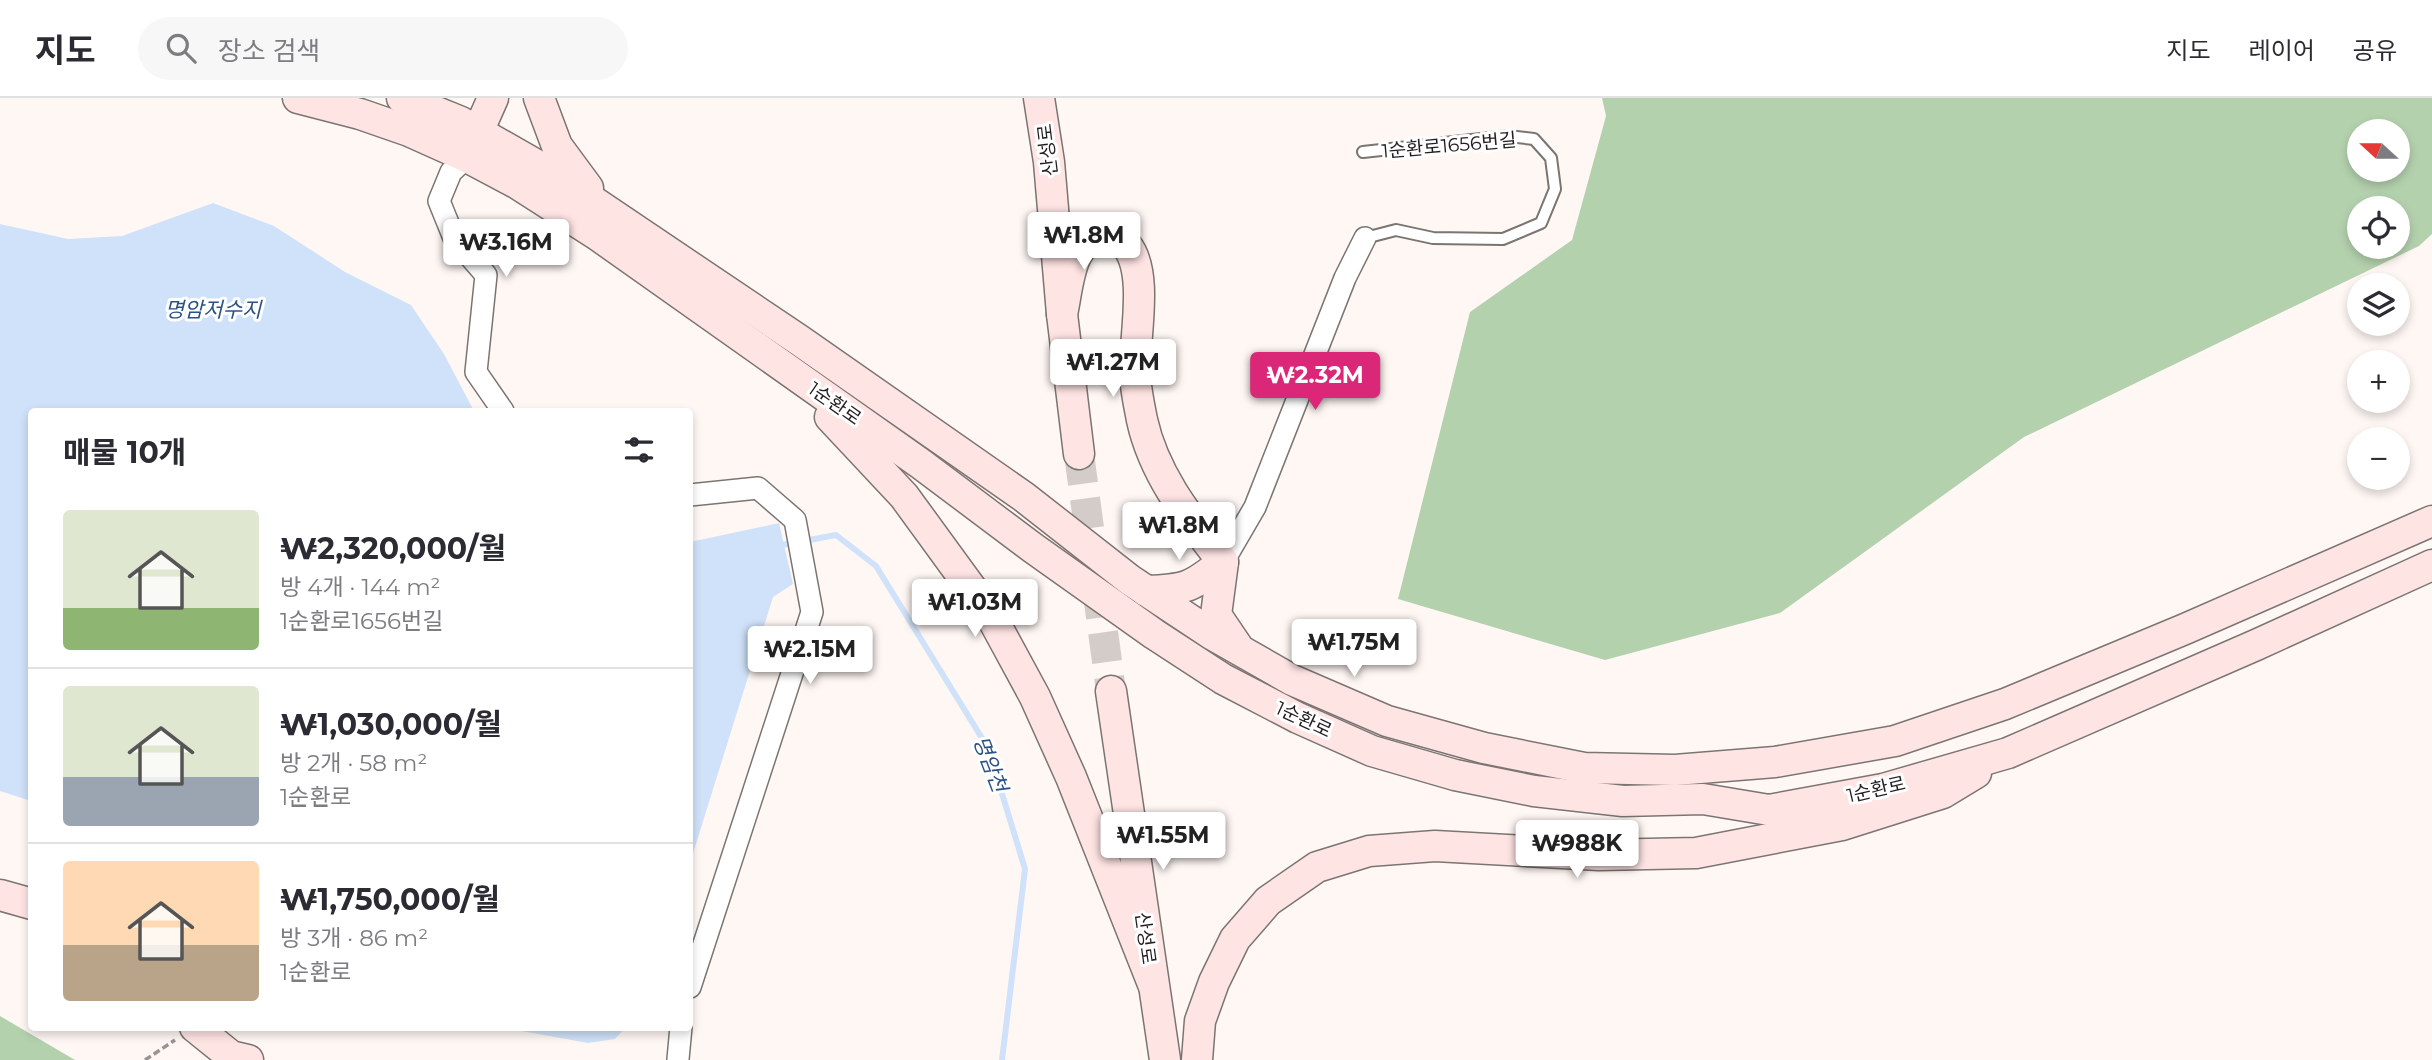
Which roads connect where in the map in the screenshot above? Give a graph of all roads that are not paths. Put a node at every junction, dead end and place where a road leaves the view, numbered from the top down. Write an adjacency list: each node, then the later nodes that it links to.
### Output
1 (298, 98): 6 (street, 1순환로)
2 (402, 98): 6 (street, 1순환로)
3 (493, 98): 6 (street)
4 (539, 98): 8 (street)
5 (1040, 98): 10 (street, 산성로)
6 (473, 144): 8 (street, 1순환로); 11 (street, 1순환로); 12 (street)
7 (1363, 152): 9 (lane, 1순환로1656번길)
8 (600, 206): 20 (street, 1순환로)
9 (1365, 238): 16 (street, 1순환로1656번길)
10 (1062, 314): 13 (street, 산성로); 16 (street)
11 (736, 333): 23 (street, 1순환로); 27 (street)
12 (501, 408)
13 (1079, 454)
14 (693, 495): 26 (street)
15 (2427, 521): 21 (street, 1순환로)
16 (1223, 562): 20 (street); 21 (street)
17 (2432, 565): 19 (street, 1순환로)
18 (2432, 574): 19 (street)
19 (2392, 584): 23 (street, 1순환로)
20 (1146, 591): 21 (street, 1순환로)
21 (1240, 650)
22 (1111, 691): 27 (street, 산성로)
23 (2008, 753): 33 (street)
24 (0, 895): 25 (street)
25 (28, 903)
26 (693, 978)
27 (1153, 984): 32 (street, 산성로)
28 (200, 1031): 30 (street)
29 (681, 1031): 31 (street)
30 (248, 1060)
31 (678, 1060)
32 (1165, 1060)
33 (1197, 1060)

